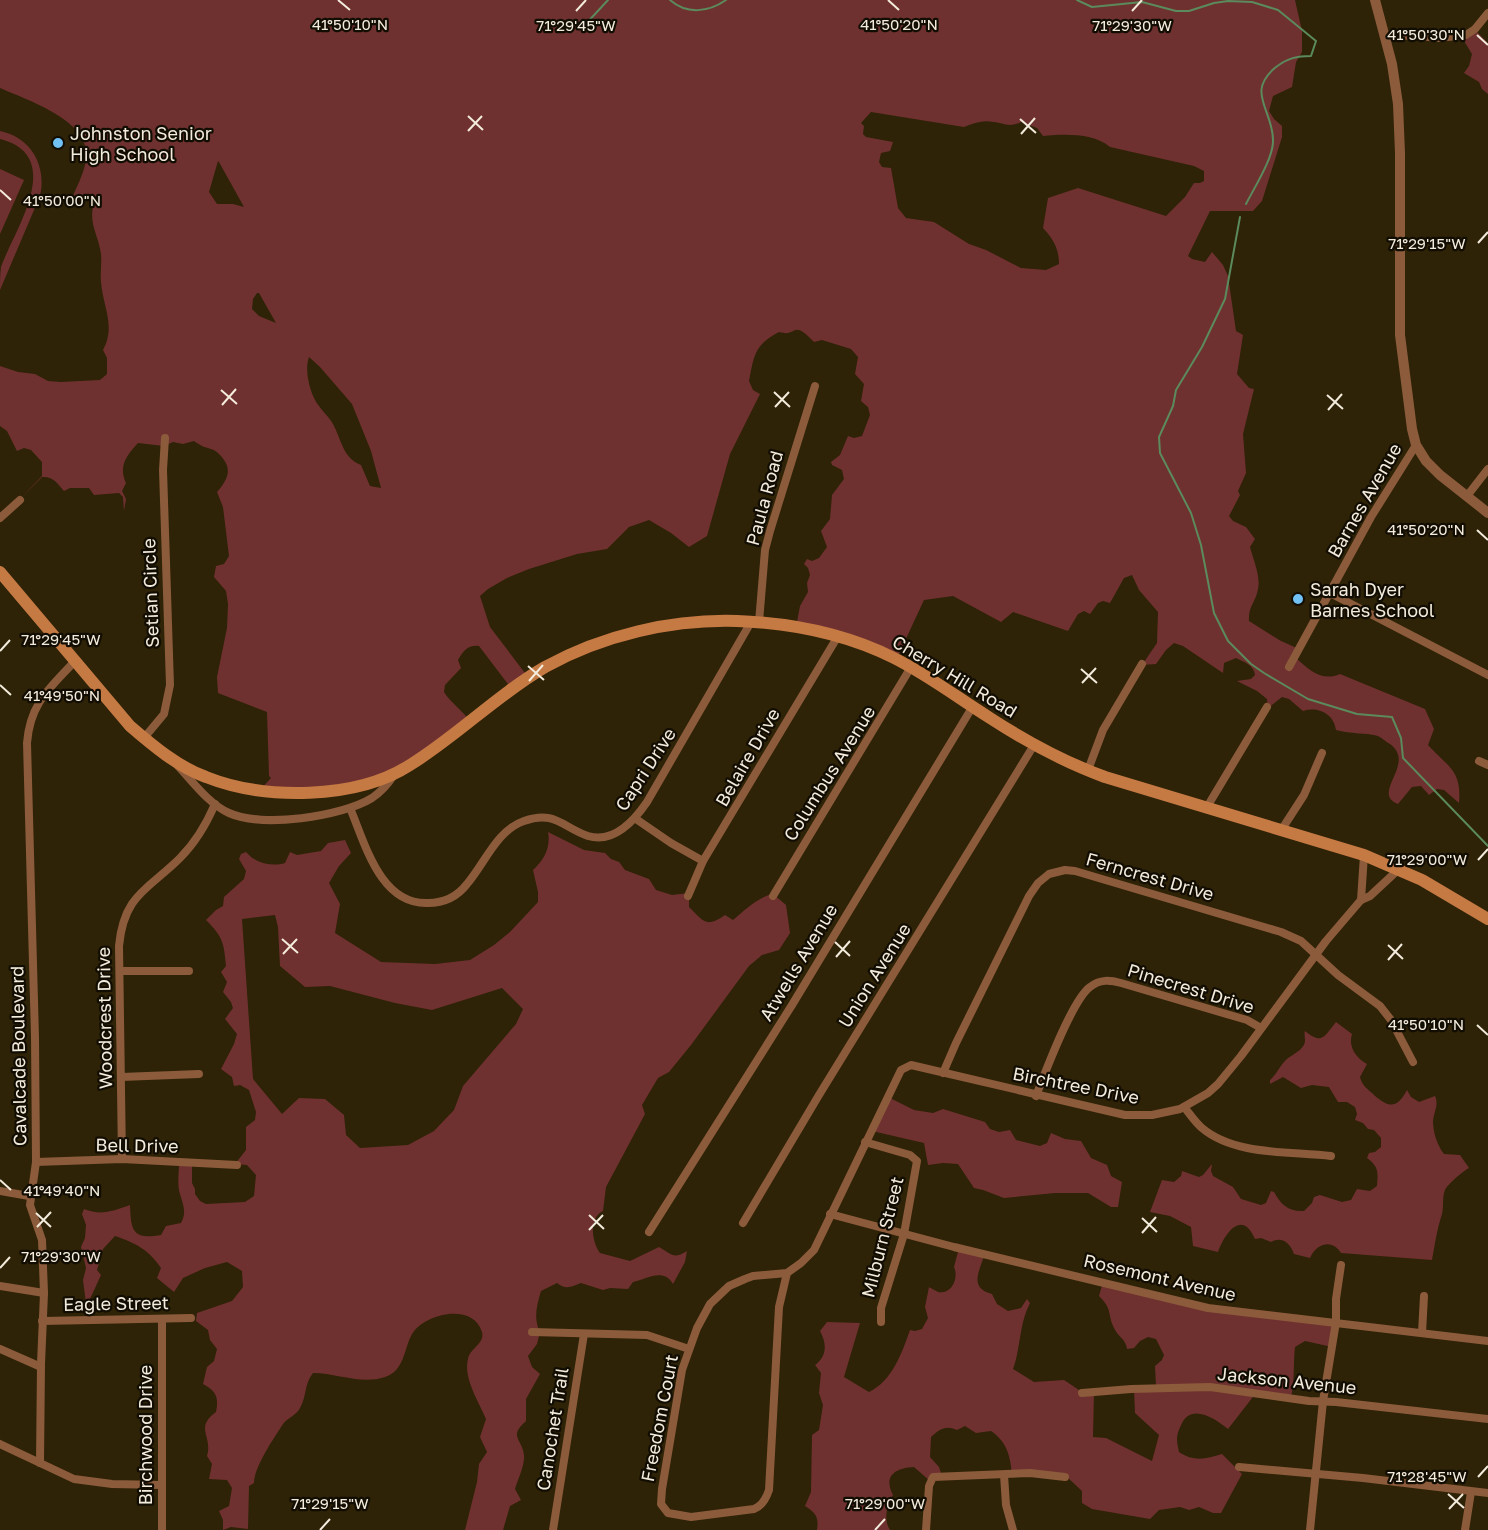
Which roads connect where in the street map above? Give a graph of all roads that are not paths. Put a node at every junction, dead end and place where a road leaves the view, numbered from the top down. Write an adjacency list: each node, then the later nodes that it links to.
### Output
1 (1375, 0): 3 (street)
2 (1488, 13): 3 (street)
3 (1386, 39): 6 (street)
4 (815, 386): 14 (street, Paula Road)
5 (165, 438): 23 (street, Setian Circle)
6 (1416, 445): 8 (street); 13 (street, Barnes Avenue)
7 (1488, 469): 8 (street)
8 (1467, 496): 10 (street)
9 (20, 500): 11 (street)
10 (1488, 513)
11 (0, 518)
12 (0, 572): 16 (main road, Cherry Hill Road)
13 (1330, 593): 19 (street, Barnes Avenue); 20 (street)
14 (755, 622): 15 (main road, Cherry Hill Road); 30 (main road, Cherry Hill Road); 34 (street, Capri Drive)
15 (838, 636): 18 (main road, Cherry Hill Road); 37 (street, Belaire Drive)
16 (75, 661): 23 (main road, Cherry Hill Road); 56 (street, Cavalcade Boulevard)
17 (1142, 664): 29 (street)
18 (911, 667): 21 (main road, Cherry Hill Road); 40 (street, Columbus Avenue)
19 (1289, 667)
20 (1488, 675)
21 (973, 706): 24 (main road, Cherry Hill Road); 62 (street, Atwells Avenue)
22 (1267, 707): 32 (street)
23 (144, 738): 26 (main road, Cherry Hill Road)
24 (1034, 745): 29 (main road, Cherry Hill Road); 61 (street, Union Avenue)
25 (1322, 753): 35 (street)
26 (168, 756): 30 (main road, Cherry Hill Road); 31 (street)
27 (1479, 761): 28 (street)
28 (1488, 765)
29 (1088, 770): 32 (main road, Cherry Hill Road)
30 (396, 772): 33 (street)
31 (215, 804): 33 (street); 44 (street, Woodcrest Drive)
32 (1207, 807): 35 (main road, Cherry Hill Road)
33 (350, 808): 34 (street, Capri Drive)
34 (636, 819): 37 (street)
35 (1282, 829): 36 (main road, Cherry Hill Road)
36 (1364, 855): 38 (main road, Cherry Hill Road); 41 (street)
37 (703, 861): 39 (street, Belaire Drive)
38 (1399, 869): 41 (street, Birchtree Drive); 42 (main road, Cherry Hill Road)
39 (688, 896)
40 (773, 896)
41 (1361, 900): 43 (street, Birchtree Drive)
42 (1488, 919)
43 (1316, 954): 46 (street, Birchtree Drive); 47 (street, Ferncrest Drive); 48 (street, Ferncrest Drive)
44 (120, 971): 45 (street); 50 (street, Woodcrest Drive)
45 (189, 971)
46 (1261, 1028): 51 (street, Pinecrest Drive); 52 (street, Birchtree Drive)
47 (1413, 1062)
48 (943, 1073): 51 (street, Birchtree Drive); 53 (street, Birchtree Drive)
49 (199, 1074): 50 (street)
50 (121, 1077): 55 (street, Woodcrest Drive)
51 (1035, 1096): 52 (street, Birchtree Drive)
52 (1184, 1107): 54 (street)
53 (865, 1142): 60 (street); 63 (street, Milburn Street)
54 (1331, 1156)
55 (122, 1159): 56 (street, Bell Drive); 57 (street, Bell Drive)
56 (36, 1162): 59 (street, Cavalcade Boulevard)
57 (237, 1165)
58 (0, 1191): 59 (street)
59 (29, 1196): 67 (street, Cavalcade Boulevard)
60 (830, 1214): 63 (street, Rosemont Avenue); 65 (street)
61 (743, 1223)
62 (649, 1232)
63 (904, 1234): 72 (street, Milburn Street); 73 (street, Rosemont Avenue)
64 (1341, 1265): 73 (street)
65 (787, 1273): 79 (street, Freedom Court); 79 (street, Freedom Court)
66 (0, 1286): 67 (street)
67 (44, 1293): 71 (street, Cavalcade Boulevard)
68 (1424, 1296): 75 (street)
69 (162, 1318): 70 (street, Eagle Street); 71 (street, Eagle Street); 90 (street, Birchwood Drive)
70 (191, 1318)
71 (42, 1321): 80 (street, Cavalcade Boulevard)
72 (881, 1322)
73 (1336, 1322): 75 (street, Rosemont Avenue); 82 (street)
74 (532, 1332): 76 (street)
75 (1422, 1333): 77 (street, Rosemont Avenue)
76 (584, 1334): 79 (street); 94 (street, Canochet Trail)
77 (1488, 1341)
78 (0, 1349): 80 (street)
79 (688, 1349)
80 (41, 1367): 85 (street, Cavalcade Boulevard)
81 (1082, 1393): 82 (street, Jackson Avenue)
82 (1323, 1401): 83 (street, Jackson Avenue); 87 (street)
83 (1488, 1419)
84 (0, 1444): 85 (street)
85 (40, 1463): 90 (street)
86 (1239, 1467): 87 (street)
87 (1316, 1474): 91 (street); 97 (street)
88 (1004, 1475): 89 (street); 95 (street); 96 (street)
89 (1065, 1477)
90 (162, 1485): 93 (street, Birchwood Drive)
91 (1471, 1491): 92 (street); 98 (street)
92 (1488, 1493)
93 (162, 1530)
94 (553, 1530)
95 (926, 1530)
96 (1013, 1530)
97 (1310, 1530)
98 (1465, 1530)

